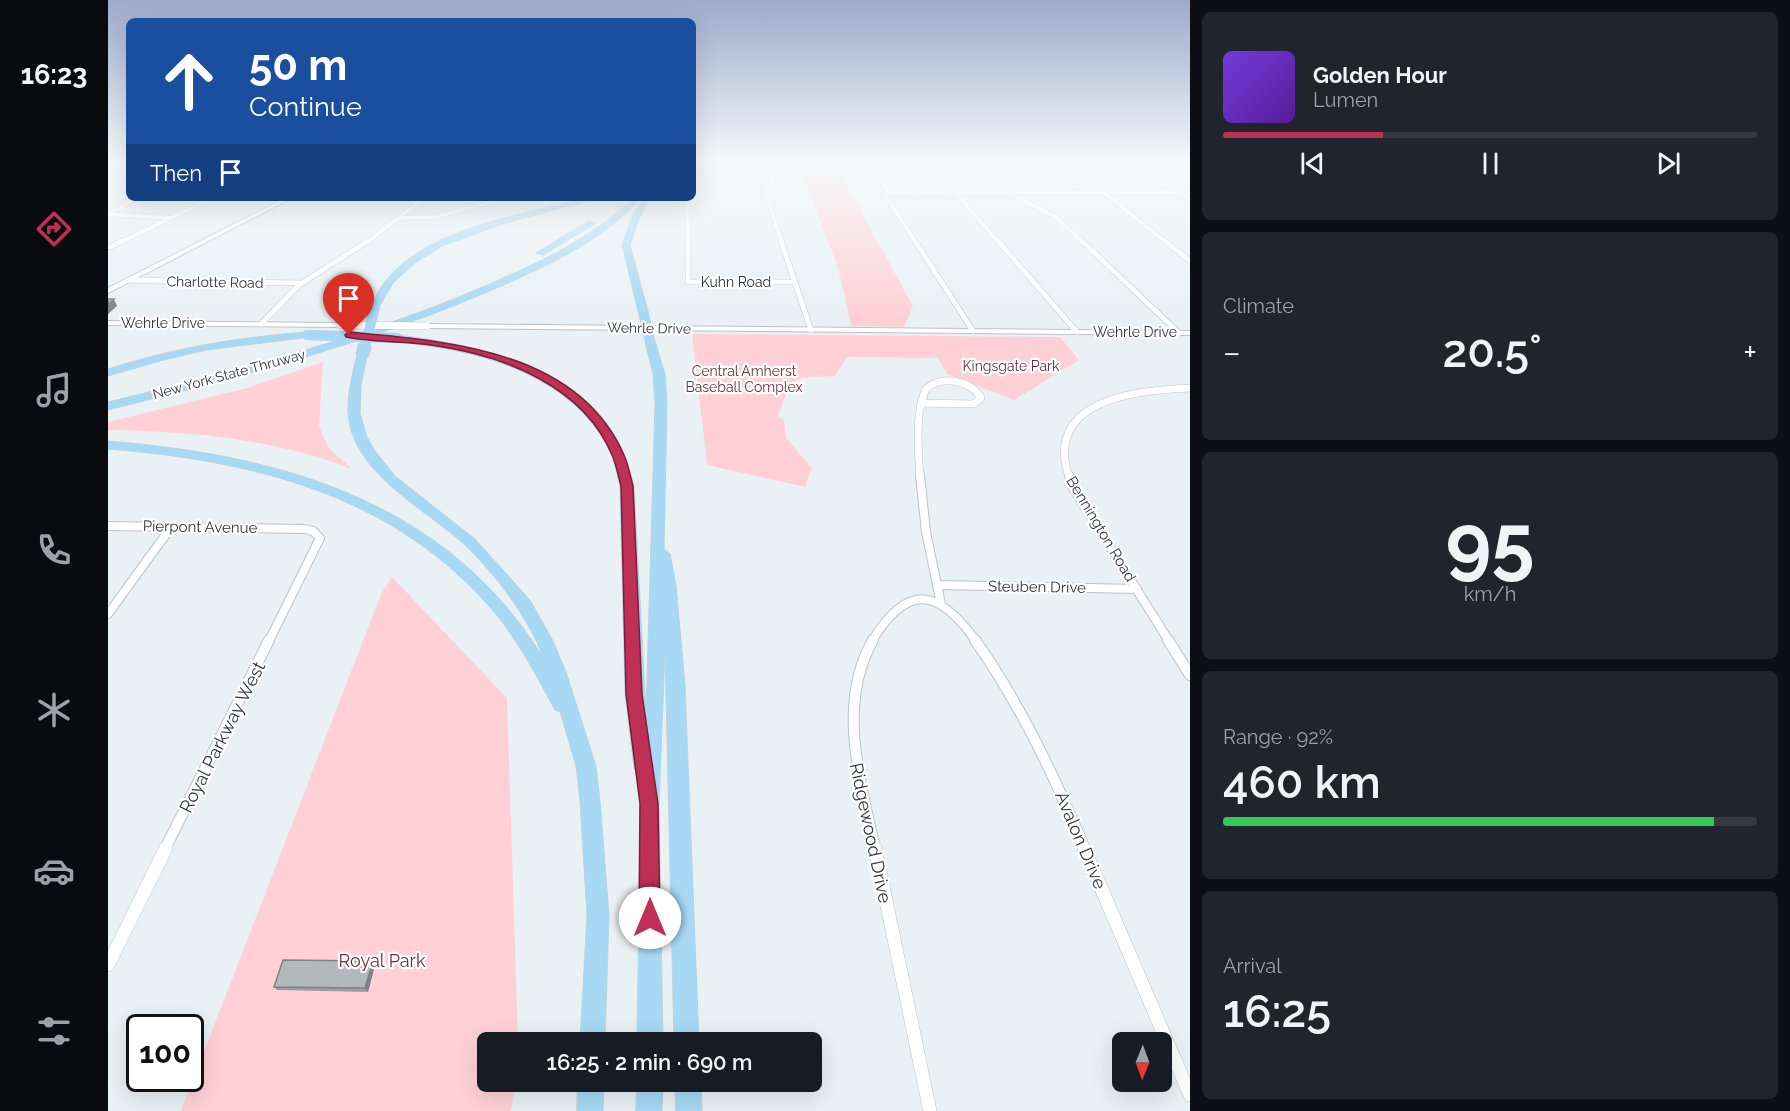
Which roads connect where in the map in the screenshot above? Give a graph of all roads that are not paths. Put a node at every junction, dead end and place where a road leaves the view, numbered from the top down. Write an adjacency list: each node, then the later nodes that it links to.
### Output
1 (184, 212): 17 (street)
2 (262, 212): 20 (street)
3 (407, 212): 16 (street)
4 (455, 212): 16 (street)
5 (545, 212): 46 (highway, bridge)
6 (607, 212): 33 (highway, New York State Thruway)
7 (621, 212): 35 (highway, New York State Thruway)
8 (639, 212): 37 (highway, bridge)
9 (687, 212): 21 (street, Kuhn Road)
10 (772, 212): 21 (street)
11 (896, 212): 27 (street)
12 (973, 212): 28 (street)
13 (1046, 212): 29 (street)
14 (1127, 212): 19 (street)
15 (108, 214): 17 (street)
16 (399, 218): 22 (street)
17 (170, 219): 18 (street)
18 (110, 247)
19 (1190, 261)
20 (128, 280): 22 (street, Charlotte Road); 23 (street)
21 (795, 282): 26 (street)
22 (303, 283): 25 (street)
23 (108, 291)
24 (108, 323): 25 (street, Wehrle Drive)
25 (261, 324): 26 (street, Wehrle Drive, bridge)
26 (811, 330): 27 (street, Wehrle Drive)
27 (974, 331): 28 (street, Wehrle Drive)
28 (1077, 332): 29 (street, Wehrle Drive)
29 (1179, 333): 30 (street, Wehrle Drive)
30 (1190, 333)
31 (108, 373): 47 (highway, bridge)
32 (1190, 388): 42 (street, Bennington Road)
33 (108, 397)
34 (922, 403): 34 (street); 41 (street)
35 (108, 406)
36 (108, 445): 46 (highway)
37 (657, 516): 47 (highway); 51 (highway)
38 (108, 525): 39 (street, Pierpont Avenue)
39 (172, 526): 40 (street, Pierpont Avenue); 44 (street)
40 (291, 529): 48 (street, Royal Parkway West)
41 (937, 585): 42 (street, Steuben Drive); 43 (street)
42 (1137, 589): 45 (street, Bennington Road)
43 (941, 604): 55 (street, Avalon Drive); 59 (street, Ridgewood Drive)
44 (108, 614)
45 (1190, 675)
46 (574, 729): 49 (highway)
47 (649, 804): 50 (highway)
48 (108, 965)
49 (593, 1032)
50 (650, 1032)
51 (687, 1032)
52 (591, 1092): 56 (highway)
53 (650, 1092): 57 (highway)
54 (688, 1092): 58 (highway)
55 (1190, 1095)
56 (590, 1111)
57 (649, 1111)
58 (689, 1111)
59 (930, 1111)

